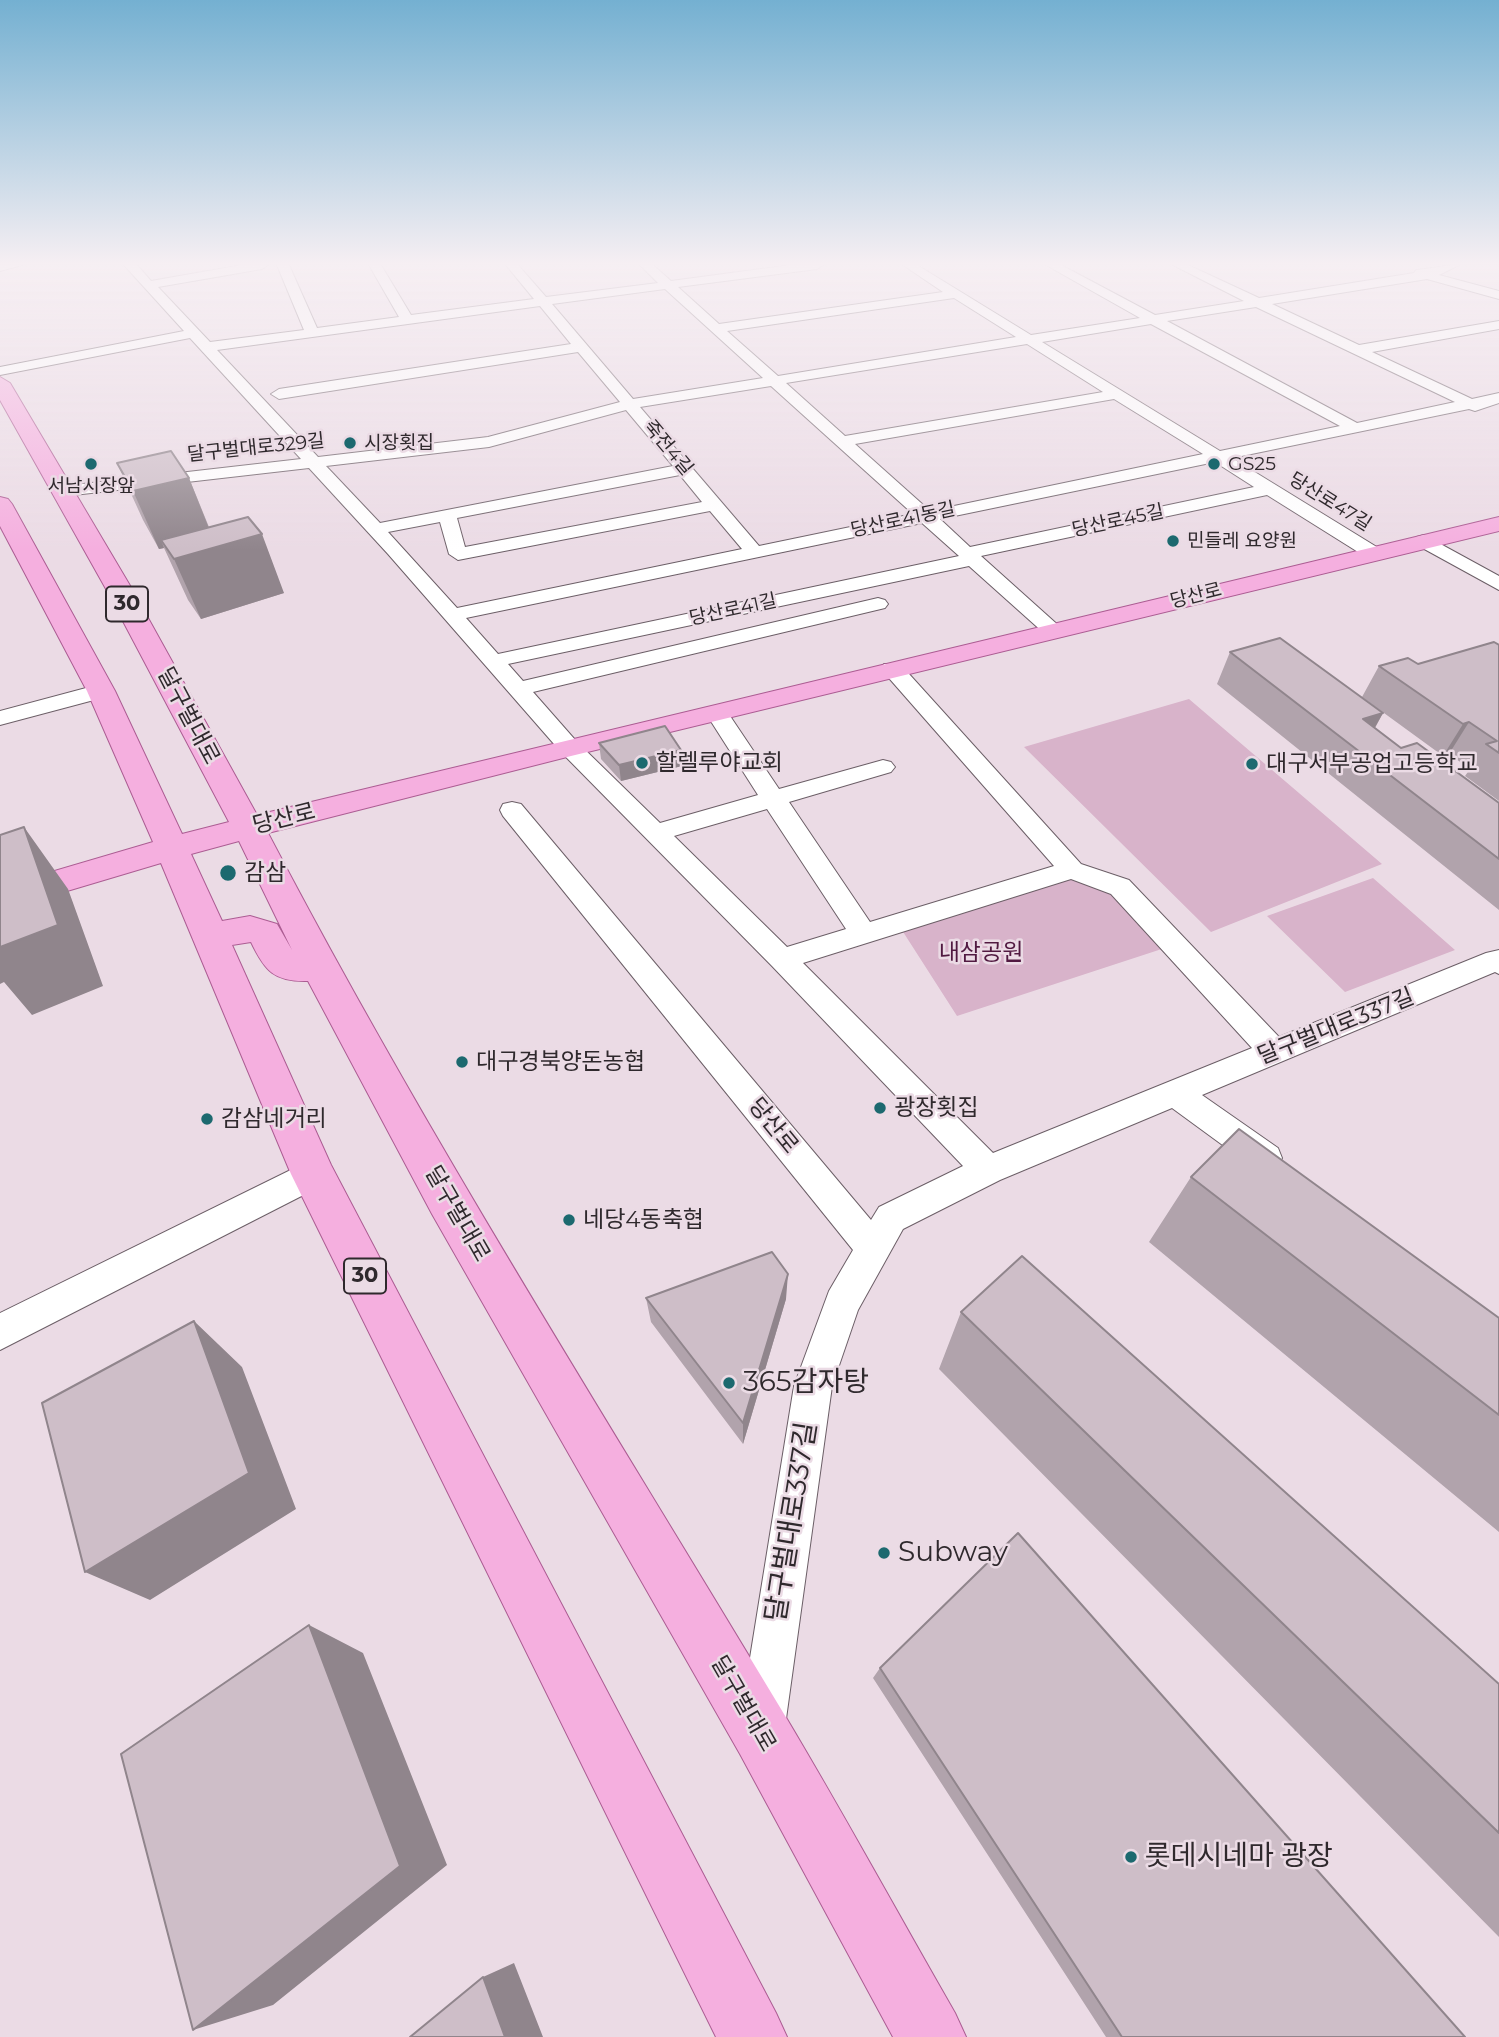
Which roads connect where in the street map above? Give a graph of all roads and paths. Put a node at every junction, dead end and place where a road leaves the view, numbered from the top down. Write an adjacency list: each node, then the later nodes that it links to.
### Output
1 (56, 360): 10 (street)
2 (218, 360): 21 (street)
3 (498, 360): 13 (street)
4 (593, 360): 15 (street, 죽전4길)
5 (752, 360): 11 (street)
6 (905, 360): 11 (street, 달구벌대로329길)
7 (1061, 360): 14 (street, 당산로47길)
8 (1228, 360): 18 (street)
9 (1378, 360): 16 (street)
10 (0, 371)
11 (775, 381): 15 (street, 달구벌대로329길); 19 (street)
12 (0, 383): 24 (main road, 달구벌대로 / 30)
13 (279, 394)
14 (1116, 394): 19 (street); 20 (street, 당산로47길)
15 (631, 404): 21 (street, 달구벌대로329길); 22 (street, 죽전4길)
16 (1471, 404): 17 (street, 당산로41동길); 18 (street, 당산로41동길)
17 (1494, 406)
18 (1354, 428): 20 (street, 당산로41동길)
19 (842, 441): 28 (street)
20 (1217, 456): 23 (street, 당산로47길); 28 (street, 당산로41동길)
21 (313, 463): 24 (street, 달구벌대로329길); 30 (street)
22 (685, 469): 25 (street, 죽전4길); 27 (street)
23 (1269, 489): 33 (street, 당산로47길); 34 (street, 당산로45길)
24 (65, 491): 49 (main road, 달구벌대로 / 30)
25 (714, 505): 27 (street, 죽전4길); 32 (street, 죽전4길)
26 (1, 509): 42 (main road, 30)
27 (447, 514): 30 (street)
28 (925, 516): 32 (street, 당산로41동길); 34 (street)
29 (1499, 524): 31 (main road, 당산로)
30 (375, 529): 37 (street)
31 (1424, 541): 33 (main road, 당산로); 35 (street)
32 (753, 551): 37 (street, 당산로41동길)
33 (1373, 553): 38 (main road, 당산로)
34 (970, 556): 38 (street); 39 (street, 당산로41길)
35 (1499, 584)
36 (878, 604): 41 (street, 당산로41길)
37 (453, 615): 39 (street)
38 (1052, 630): 40 (main road, 당산로)
39 (493, 661): 41 (street)
40 (892, 669): 43 (main road, 당산로); 52 (street)
41 (519, 689): 45 (street)
42 (101, 691): 44 (street); 51 (main road, 30)
43 (716, 712): 45 (main road, 당산로); 47 (street)
44 (0, 718)
45 (569, 747): 49 (main road, 당산로); 50 (street)
46 (883, 768): 47 (street)
47 (774, 799): 50 (street); 54 (street)
48 (512, 810): 64 (street, 당산로)
49 (248, 827): 51 (main road, 당산로); 58 (main road, 달구벌대로 / 30)
50 (655, 833): 56 (street)
51 (172, 848): 53 (main road, 당산로); 55 (main road, 30)
52 (1072, 870): 54 (street); 59 (street)
53 (0, 899)
54 (863, 934): 56 (street)
55 (212, 939): 58 (main road); 63 (main road, 30)
56 (782, 959): 61 (street)
57 (1498, 961): 59 (street, 달구벌대로337길)
58 (318, 967): 66 (main road, 달구벌대로 / 30)
59 (1275, 1052): 60 (street, 달구벌대로337길)
60 (1175, 1093): 61 (street, 달구벌대로337길); 62 (street)
61 (988, 1170): 64 (street, 달구벌대로337길)
62 (1287, 1173)
63 (313, 1174): 65 (street); 67 (main road, 30)
64 (873, 1248): 66 (street, 달구벌대로337길)
65 (0, 1332)
66 (761, 1733): 68 (main road, 달구벌대로 / 30)
67 (752, 2037)
68 (931, 2037)

